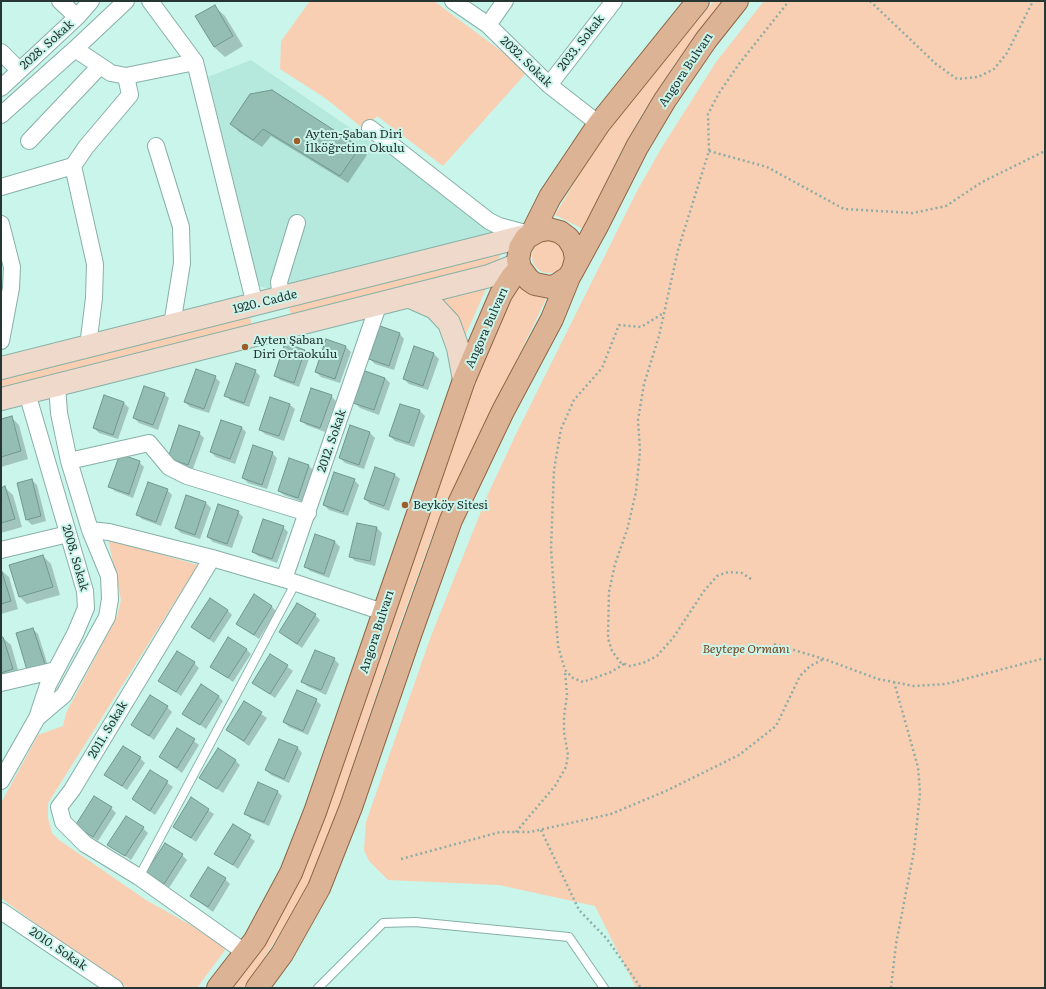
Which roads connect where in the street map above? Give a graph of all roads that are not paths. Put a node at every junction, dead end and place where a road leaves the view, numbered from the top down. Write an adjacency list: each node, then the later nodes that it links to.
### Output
1 (60, 1): 10 (street)
2 (91, 1): 10 (street, 2028. Sokak)
3 (126, 1): 12 (street, 2028. Sokak)
4 (150, 1): 14 (street)
5 (453, 1): 11 (street, 2032. Sokak)
6 (505, 1): 11 (street)
7 (614, 1): 18 (street, 2033. Sokak)
8 (698, 1): 21 (main road, Angora Bulvarı)
9 (737, 1): 31 (main road, Angora Bulvarı)
10 (77, 17): 16 (street, 2028. Sokak)
11 (488, 25): 18 (street, 2032. Sokak)
12 (75, 50): 15 (street, 2028. Sokak); 20 (street, 2028. Sokak)
13 (1, 52): 16 (street)
14 (195, 62): 17 (street, 2028. Sokak); 35 (street)
15 (100, 66): 17 (street, 2028. Sokak); 23 (street)
16 (19, 70): 19 (street, 2028. Sokak)
17 (126, 76): 25 (street)
18 (549, 84): 21 (street, 2032. Sokak)
19 (1, 88)
20 (1, 115)
21 (599, 124): 29 (main road, Angora Bulvarı)
22 (370, 128): 29 (street)
23 (30, 141)
24 (156, 146): 36 (street)
25 (73, 166): 26 (street); 40 (street)
26 (1, 187)
27 (297, 223): 33 (street)
28 (1, 224): 39 (street)
29 (531, 234): 30 (main road, Angora Bulvarı); 31 (main road, Angora Bulvarı); 33 (main road, 1920. Cadde)
30 (519, 266): 31 (main road); 32 (main road); 42 (main road, Angora Bulvarı)
31 (571, 273): 63 (main road, Angora Bulvarı)
32 (408, 296): 34 (main road); 42 (main road)
33 (281, 298): 35 (main road, 1920. Cadde); 37 (main road)
34 (379, 303): 37 (main road); 47 (street, 2012. Sokak)
35 (255, 305): 36 (main road, 1920. Cadde); 38 (main road)
36 (172, 325): 40 (main road, 1920. Cadde)
37 (289, 326): 38 (main road)
38 (262, 333): 43 (main road)
39 (1, 341)
40 (88, 346): 41 (main road, 1920. Cadde)
41 (1, 368)
42 (464, 380): 53 (main road, Angora Bulvarı)
43 (57, 385): 44 (main road); 46 (street)
44 (27, 393): 45 (main road); 49 (street, 2008. Sokak)
45 (1, 399)
46 (69, 461): 47 (street); 48 (street)
47 (308, 513): 52 (street, 2012. Sokak)
48 (90, 530): 51 (street); 56 (street)
49 (68, 534): 50 (street); 54 (street, 2008. Sokak)
50 (1, 550)
51 (212, 558): 52 (street); 58 (street, 2011. Sokak)
52 (290, 581): 53 (street); 58 (lane)
53 (383, 612): 60 (main road, Angora Bulvarı)
54 (56, 670): 55 (street); 56 (street, 2008. Sokak)
55 (1, 683)
56 (37, 718): 57 (street, 2008. Sokak)
57 (1, 781)
58 (139, 877): 60 (street, 2011. Sokak)
59 (1, 911): 61 (street, 2010. Sokak)
60 (246, 953): 62 (main road, Angora Bulvarı)
61 (115, 988)
62 (218, 988)
63 (257, 988)
64 (318, 988): 65 (lane)
65 (604, 988)

